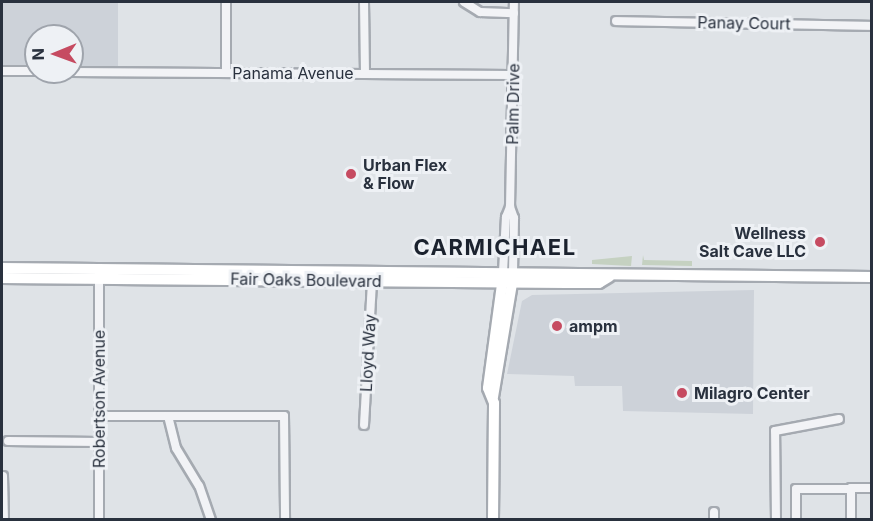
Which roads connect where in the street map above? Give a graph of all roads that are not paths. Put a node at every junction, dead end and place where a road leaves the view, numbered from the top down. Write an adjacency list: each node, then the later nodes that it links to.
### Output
1 (226, 2): 11 (street)
2 (364, 2): 12 (street)
3 (464, 2): 5 (street)
4 (514, 2): 5 (street, Palm Drive)
5 (514, 13): 13 (street, Palm Drive)
6 (616, 21): 7 (street, Panay Court)
7 (872, 26)
8 (2, 71): 9 (street)
9 (24, 71)
10 (84, 72): 11 (street, Panama Avenue)
11 (226, 72): 12 (street, Panama Avenue)
12 (365, 74): 13 (street, Panama Avenue)
13 (514, 75): 17 (street, Palm Drive)
14 (2, 268): 16 (main road, Fair Oaks Boulevard)
15 (383, 271): 16 (main road, Fair Oaks Boulevard); 17 (main road, Fair Oaks Boulevard); 20 (main road)
16 (99, 273): 19 (main road, Fair Oaks Boulevard); 20 (main road, Fair Oaks Boulevard); 22 (street, Robertson Avenue)
17 (508, 277): 18 (main road, Fair Oaks Boulevard); 21 (main road, Fair Oaks Boulevard); 35 (main road)
18 (872, 277)
19 (2, 278)
20 (304, 280): 21 (main road, Fair Oaks Boulevard)
21 (372, 281): 25 (street, Lloyd Way)
22 (99, 416): 23 (street); 27 (street, Robertson Avenue)
23 (168, 416): 33 (street); 34 (street)
24 (838, 419): 36 (street)
25 (364, 426)
26 (8, 441): 27 (street)
27 (99, 442): 32 (street, Robertson Avenue)
28 (3, 476): 31 (street)
29 (872, 488): 30 (street)
30 (851, 489): 37 (street); 38 (street)
31 (4, 519)
32 (99, 519)
33 (211, 519)
34 (285, 519)
35 (493, 519)
36 (776, 519)
37 (796, 519)
38 (851, 519)

